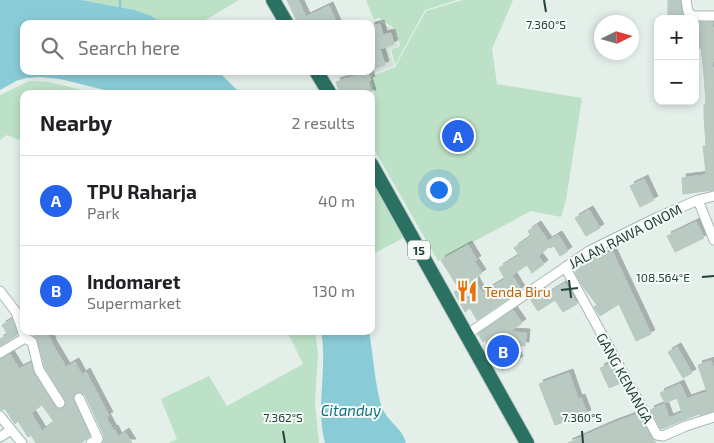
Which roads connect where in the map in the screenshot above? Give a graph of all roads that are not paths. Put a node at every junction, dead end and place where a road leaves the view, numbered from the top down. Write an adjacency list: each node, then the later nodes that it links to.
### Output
1 (273, 0): 4 (highway)
2 (686, 0): 3 (street)
3 (714, 16)
4 (285, 20)
5 (318, 75): 6 (highway)
6 (328, 90)
7 (375, 171): 15 (highway, 15)
8 (714, 196): 9 (street, JALAN RAWA ONOM)
9 (698, 200): 10 (street); 11 (street, JALAN RAWA ONOM)
10 (714, 240)
11 (564, 267): 15 (street, JALAN RAWA ONOM); 21 (street, GANG KENANGA)
12 (0, 291): 13 (street)
13 (20, 324)
14 (24, 335): 16 (street)
15 (466, 335): 26 (highway, 15)
16 (25, 338): 17 (street); 19 (street)
17 (0, 353)
18 (79, 398): 25 (street)
19 (60, 404)
20 (0, 416): 22 (street)
21 (714, 417)
22 (11, 430): 23 (street); 24 (street)
23 (0, 437)
24 (22, 443)
25 (92, 443)
26 (527, 443)

